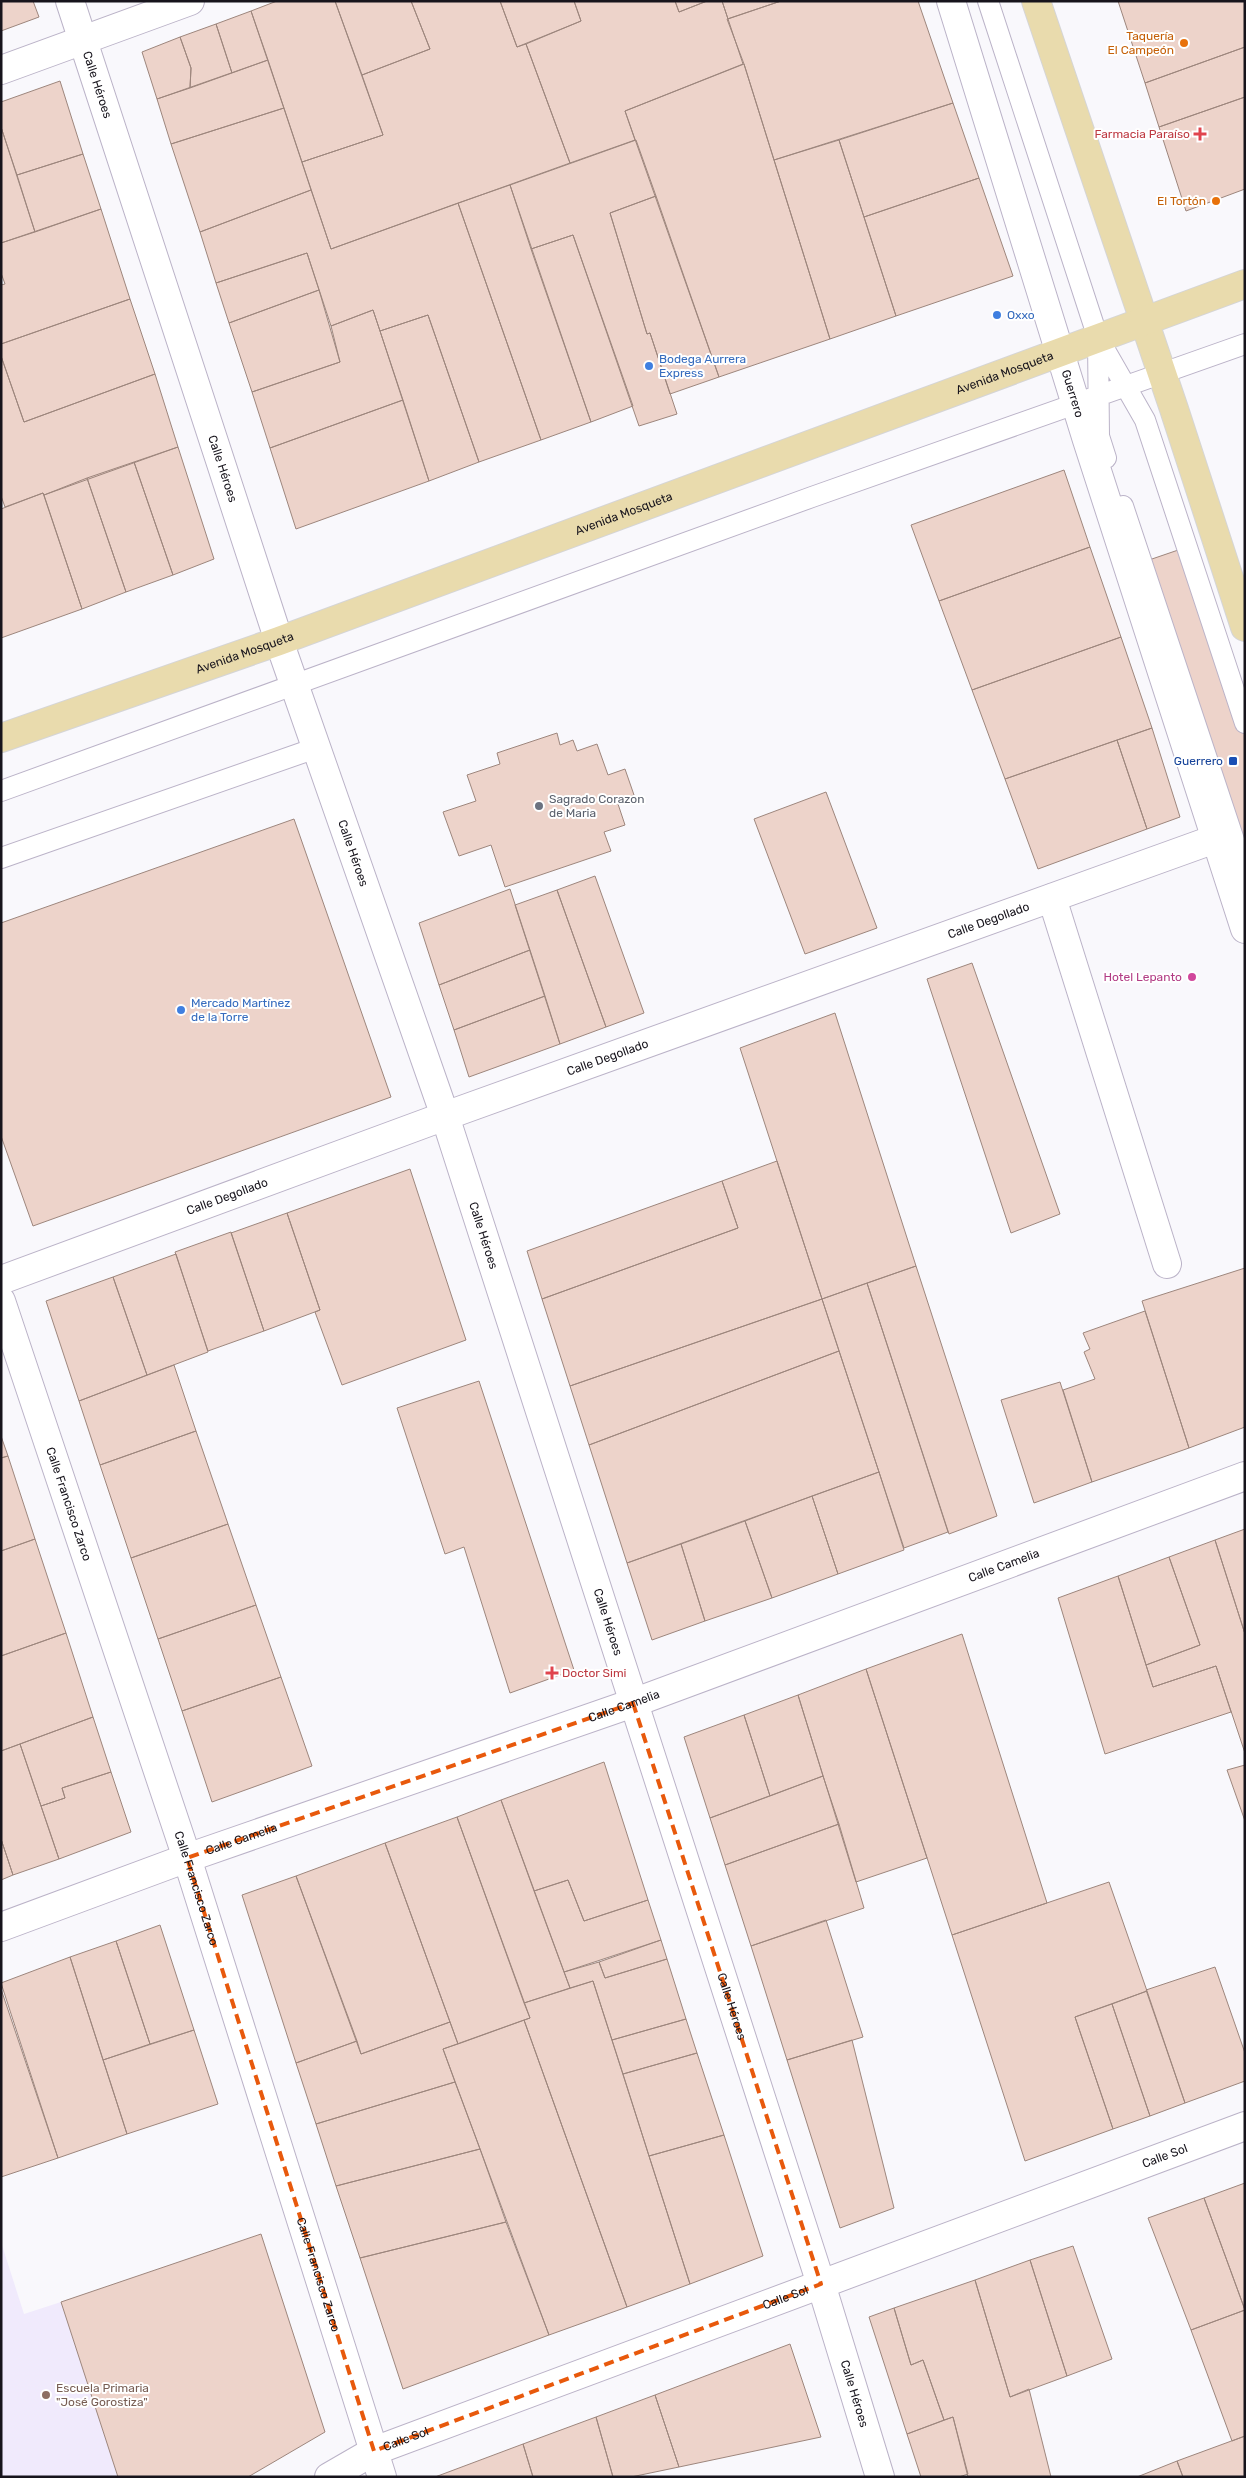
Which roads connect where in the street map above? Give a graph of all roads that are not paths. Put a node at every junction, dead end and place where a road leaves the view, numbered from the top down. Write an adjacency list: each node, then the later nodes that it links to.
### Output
1 (70, 1): 6 (street, Calle Héroes)
2 (190, 1): 6 (street)
3 (951, 1): 12 (street, Guerrero)
4 (988, 1): 10 (lane, Guerrero)
5 (1036, 1): 9 (main road)
6 (82, 41): 7 (street); 17 (street, Calle Héroes)
7 (1, 70)
8 (1245, 284): 9 (main road, Avenida Mosqueta)
9 (1144, 322): 10 (main road, Avenida Mosqueta); 13 (main road)
10 (1098, 338): 12 (main road, Avenida Mosqueta); 14 (lane, Guerrero); 15 (lane, Guerrero)
11 (1245, 344): 13 (lane)
12 (1060, 351): 15 (street, Guerrero); 17 (main road, Avenida Mosqueta)
13 (1162, 374): 14 (lane); 16 (main road)
14 (1126, 387): 15 (lane); 19 (lane, Guerrero)
15 (1088, 401): 18 (lane); 23 (street, Guerrero); 25 (lane, Guerrero)
16 (1245, 627)
17 (279, 641): 18 (street, Calle Héroes); 20 (main road, Avenida Mosqueta)
18 (295, 685): 21 (street, Calle Héroes); 22 (lane)
19 (1245, 722)
20 (1, 738)
21 (316, 748): 24 (lane); 28 (street, Calle Héroes)
22 (1, 791)
23 (1215, 839): 26 (street, Calle Degollado); 27 (street, Guerrero)
24 (1, 858)
25 (1245, 873)
26 (1052, 898): 28 (street, Calle Degollado); 29 (street)
27 (1245, 929)
28 (445, 1116): 30 (street, Calle Degollado); 33 (street, Calle Héroes)
29 (1168, 1264)
30 (1, 1280)
31 (1, 1302): 34 (street, Calle Francisco Zarco)
32 (1245, 1476): 33 (street, Calle Camelia)
33 (633, 1703): 34 (street, Calle Camelia); 37 (street, Calle Héroes)
34 (187, 1858): 35 (street, Calle Camelia); 38 (street, Calle Francisco Zarco)
35 (1, 1927)
36 (1245, 2126): 37 (street, Calle Sol)
37 (821, 2284): 38 (street, Calle Sol); 41 (street, Calle Héroes)
38 (374, 2451): 39 (street, Calle Sol); 40 (street, Calle Francisco Zarco)
39 (329, 2477)
40 (382, 2477)
41 (880, 2477)

